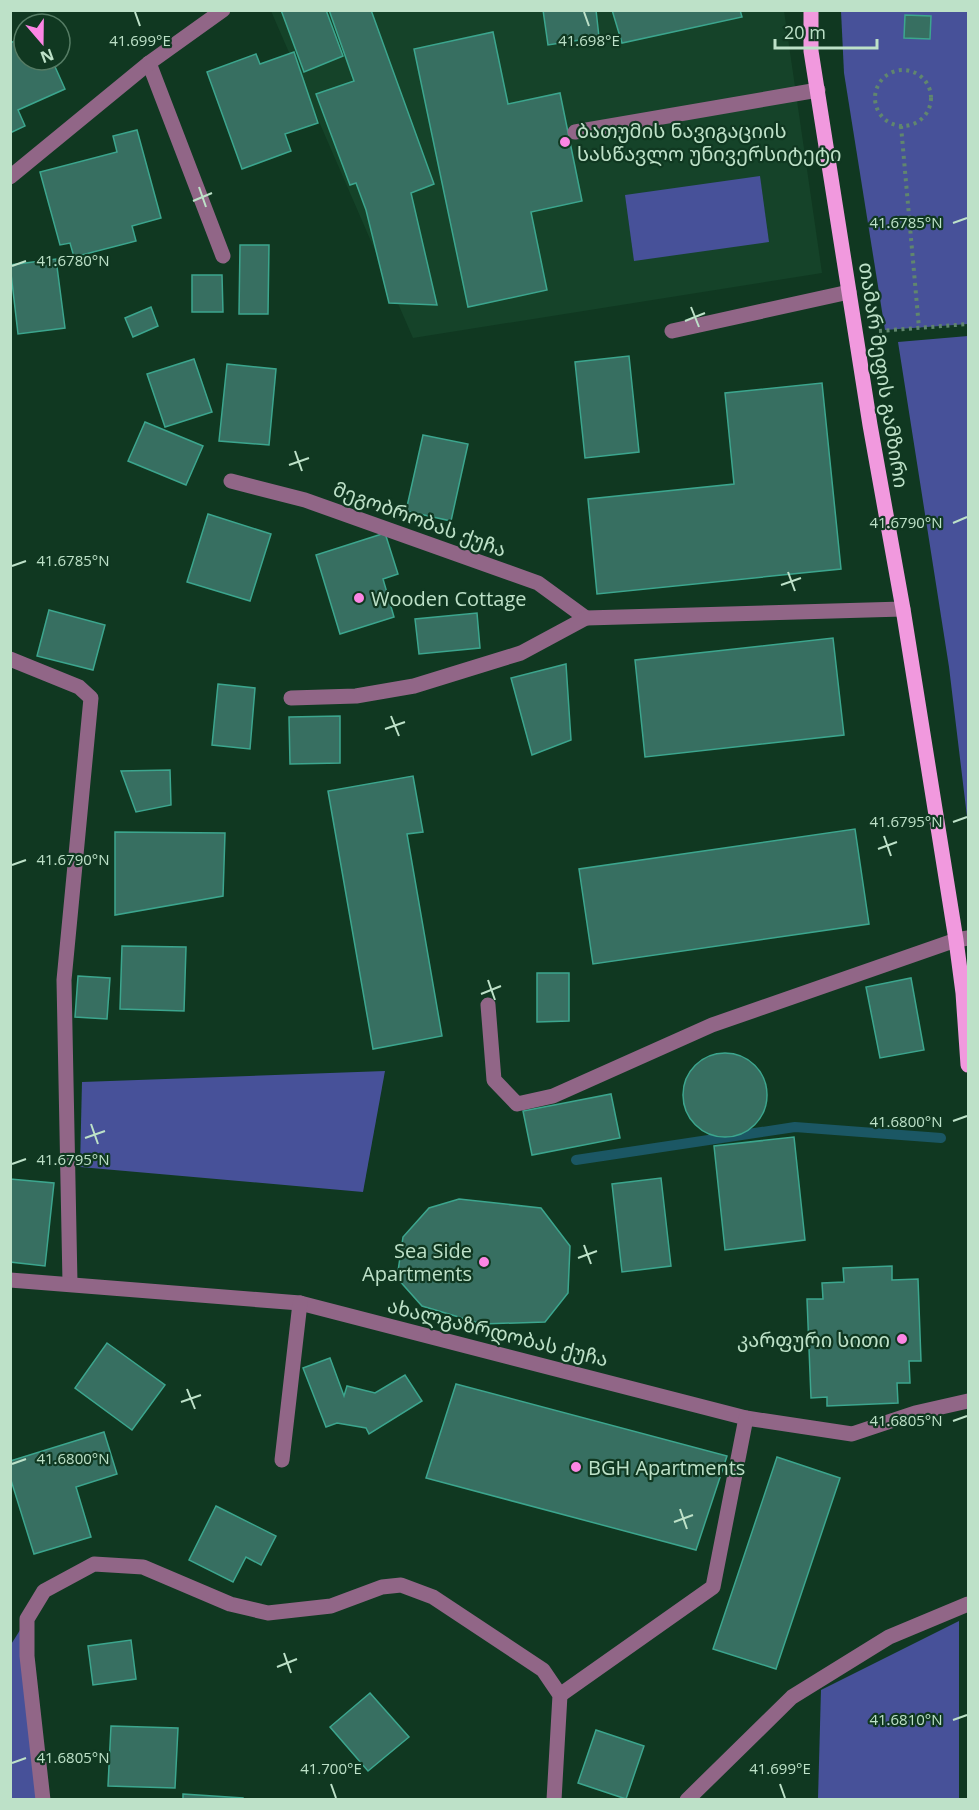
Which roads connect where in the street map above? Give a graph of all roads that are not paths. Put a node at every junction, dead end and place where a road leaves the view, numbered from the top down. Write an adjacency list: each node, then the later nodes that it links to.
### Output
1 (223, 10): 3 (street)
2 (812, 10): 4 (main road, თამარ მეფის გამზირი)
3 (149, 63): 6 (street); 7 (street)
4 (818, 90): 5 (street); 8 (main road, თამარ მეფის გამზირი)
5 (575, 132)
6 (10, 177)
7 (223, 256)
8 (849, 292): 9 (street); 11 (main road, თამარ მეფის გამზირი)
9 (672, 331)
10 (231, 481): 12 (street, მეგობრობას ქუჩა)
11 (903, 609): 12 (street); 15 (main road, თამარ მეფის გამზირი)
12 (586, 618): 14 (street)
13 (10, 659): 19 (street)
14 (291, 698)
15 (962, 939): 16 (street); 17 (main road, თამარ მეფის გამზირი)
16 (488, 1005)
17 (969, 1065)
18 (10, 1280): 19 (street, ახალგაზრდობას ქუჩა)
19 (70, 1283): 20 (street, ახალგაზრდობას ქუჩა)
20 (300, 1303): 22 (street, ახალგაზრდობას ქუჩა); 23 (street)
21 (969, 1401): 22 (street, ახალგაზრდობას ქუჩა)
22 (746, 1418): 25 (street)
23 (282, 1460)
24 (969, 1604): 28 (street)
25 (560, 1695): 26 (street); 27 (street)
26 (43, 1800)
27 (554, 1800)
28 (687, 1800)

